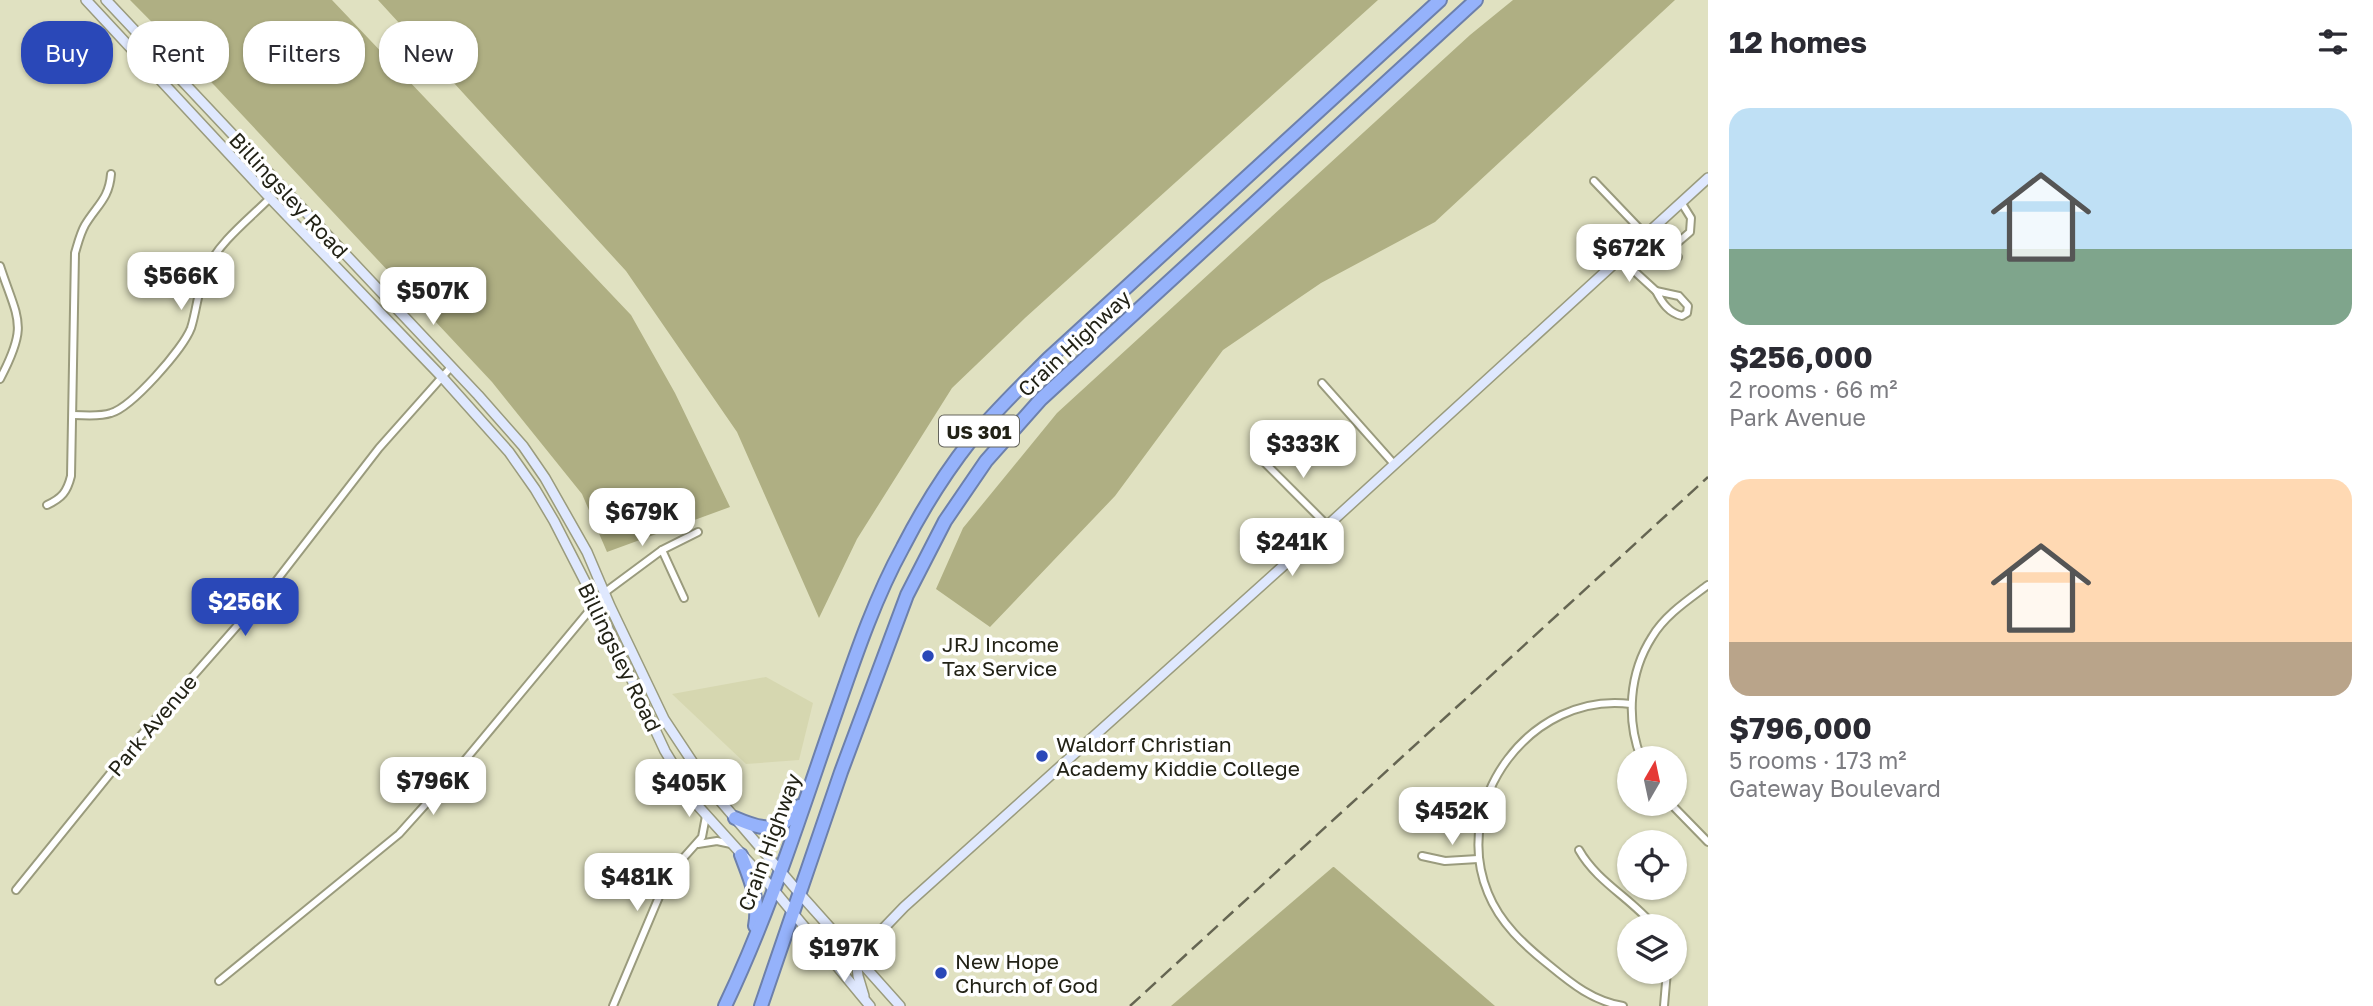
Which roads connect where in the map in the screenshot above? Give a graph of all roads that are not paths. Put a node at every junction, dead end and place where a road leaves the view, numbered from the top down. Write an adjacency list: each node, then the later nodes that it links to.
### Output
1 (86, 0): 10 (main road, Billingsley Road)
2 (106, 0): 18 (main road, Billingsley Road)
3 (1440, 0): 5 (highway, Crain Highway / US 301)
4 (1476, 0): 6 (highway, Crain Highway / US 301)
5 (1394, 41): 6 (highway); 35 (highway, Crain Highway / US 301)
6 (1408, 63): 49 (highway, Crain Highway / US 301)
7 (111, 174): 22 (street)
8 (1708, 178): 11 (main road)
9 (1594, 181): 12 (street)
10 (270, 198): 19 (main road, Billingsley Road); 22 (street)
11 (1681, 202): 12 (main road); 13 (street)
12 (1645, 235): 13 (street); 15 (main road)
13 (1658, 248): 14 (street)
14 (1678, 257)
15 (1620, 258): 17 (street); 24 (main road)
16 (0, 266): 20 (street)
17 (1656, 290): 17 (street)
18 (451, 368): 19 (street, Park Avenue); 30 (main road, Billingsley Road)
19 (442, 377): 32 (main road, Billingsley Road); 47 (street, Park Avenue)
20 (0, 379)
21 (1322, 383): 24 (street)
22 (73, 415): 25 (street)
23 (1258, 456): 26 (street)
24 (1394, 464): 26 (main road)
25 (47, 505)
26 (1327, 525): 53 (main road)
27 (698, 532): 28 (street)
28 (662, 550): 30 (street); 31 (street)
29 (1708, 585): 33 (street)
30 (604, 593): 32 (street); 38 (main road, Billingsley Road)
31 (684, 598)
32 (594, 601): 36 (main road, Billingsley Road); 54 (street)
33 (1630, 704): 34 (street); 45 (street)
34 (1637, 746)
35 (808, 791): 38 (highway); 46 (highway, Crain Highway / US 301)
36 (706, 816): 40 (street); 41 (main road, Billingsley Road)
37 (1683, 816): 39 (street)
38 (735, 818): 46 (main road, Billingsley Road)
39 (1708, 842)
40 (698, 844): 41 (street); 57 (street)
41 (731, 844): 43 (main road, Billingsley Road)
42 (1579, 850): 51 (street)
43 (741, 855): 48 (main road, Billingsley Road); 52 (highway)
44 (1422, 856): 45 (street)
45 (1478, 859): 61 (street)
46 (782, 872): 48 (highway, Crain Highway / US 301); 49 (main road, Billingsley Road)
47 (16, 890)
48 (774, 890): 50 (main road, Billingsley Road); 52 (highway, Crain Highway / US 301)
49 (800, 894): 50 (highway, Crain Highway / US 301); 53 (main road, Billingsley Road)
50 (792, 914): 56 (main road, Billingsley Road); 59 (highway, Crain Highway / US 301)
51 (1644, 914)
52 (751, 949): 58 (highway, Crain Highway / US 301)
53 (856, 957): 56 (main road); 60 (main road, Billingsley Road)
54 (219, 981)
55 (1666, 984): 62 (street)
56 (868, 1004)
57 (613, 1006)
58 (725, 1006)
59 (761, 1006)
60 (900, 1006)
61 (1623, 1006)
62 (1664, 1006)

